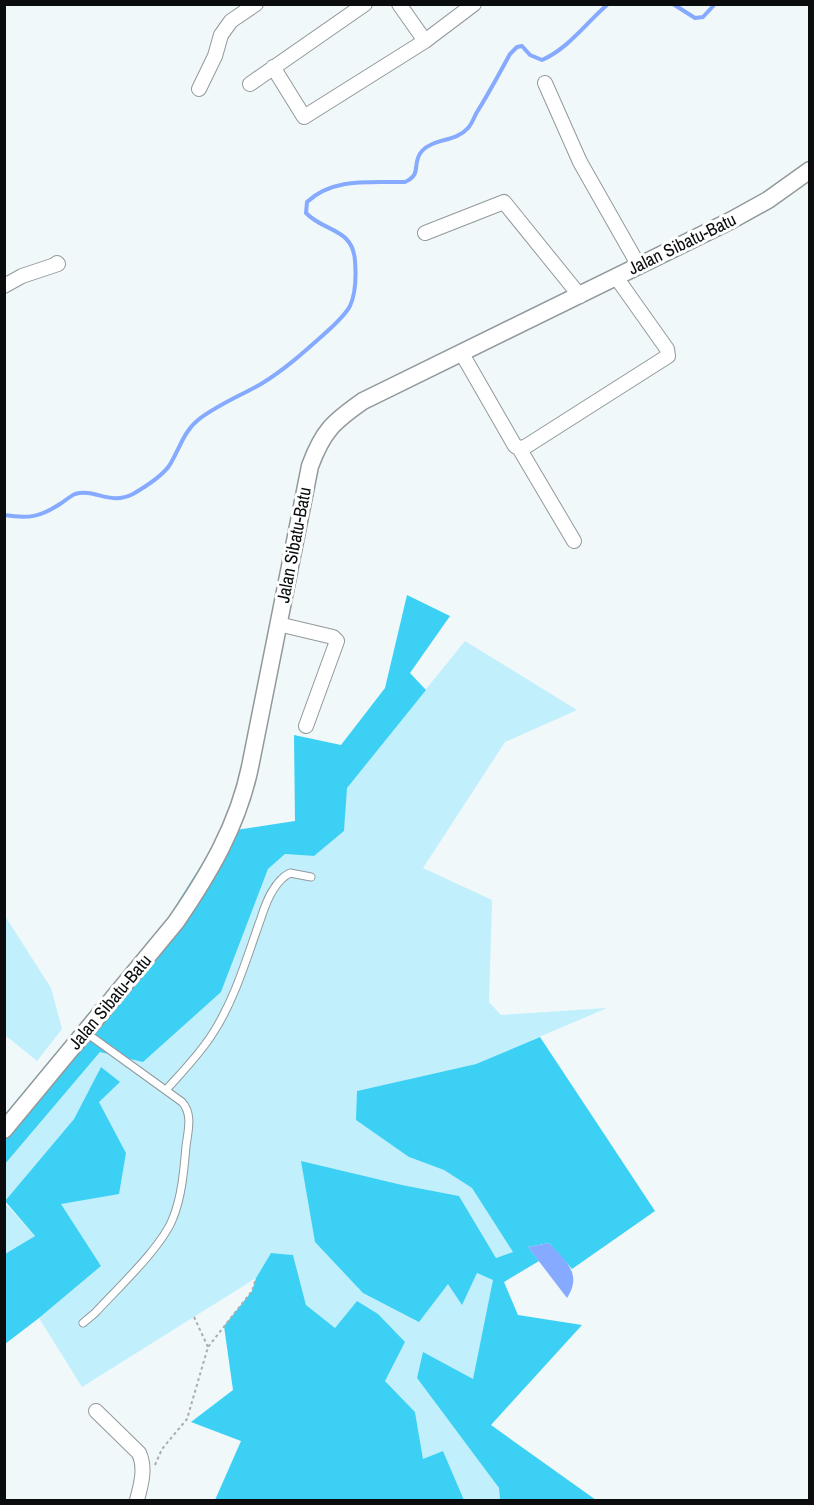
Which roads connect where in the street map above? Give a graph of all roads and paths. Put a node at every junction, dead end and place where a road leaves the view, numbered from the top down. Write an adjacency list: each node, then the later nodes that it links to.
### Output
1 (256, 4): 9 (street)
2 (365, 4): 6 (street)
3 (399, 4): 5 (street)
4 (474, 4): 5 (street)
5 (425, 41): 6 (street)
6 (273, 68): 8 (street)
7 (545, 83): 13 (street)
8 (250, 84)
9 (199, 89)
10 (810, 171): 13 (street, Jalan Sibatu-Batu)
11 (425, 233): 16 (street)
12 (57, 263): 15 (street)
13 (639, 266): 14 (street, Jalan Sibatu-Batu)
14 (616, 277): 16 (street, Jalan Sibatu-Batu); 18 (street)
15 (4, 286)
16 (580, 296): 17 (street, Jalan Sibatu-Batu)
17 (461, 352): 18 (street); 20 (street, Jalan Sibatu-Batu)
18 (519, 448): 19 (street)
19 (574, 541)
20 (278, 624): 21 (street); 23 (street, Jalan Sibatu-Batu)
21 (306, 726)
22 (311, 877): 24 (lane)
23 (85, 1032): 24 (lane); 25 (street, Jalan Sibatu-Batu)
24 (166, 1090): 28 (lane)
25 (4, 1130)
26 (256, 1278): 29 (path)
27 (194, 1317): 29 (path)
28 (83, 1323)
29 (208, 1347): 31 (path)
30 (96, 1411): 32 (street)
31 (154, 1467)
32 (137, 1500)

